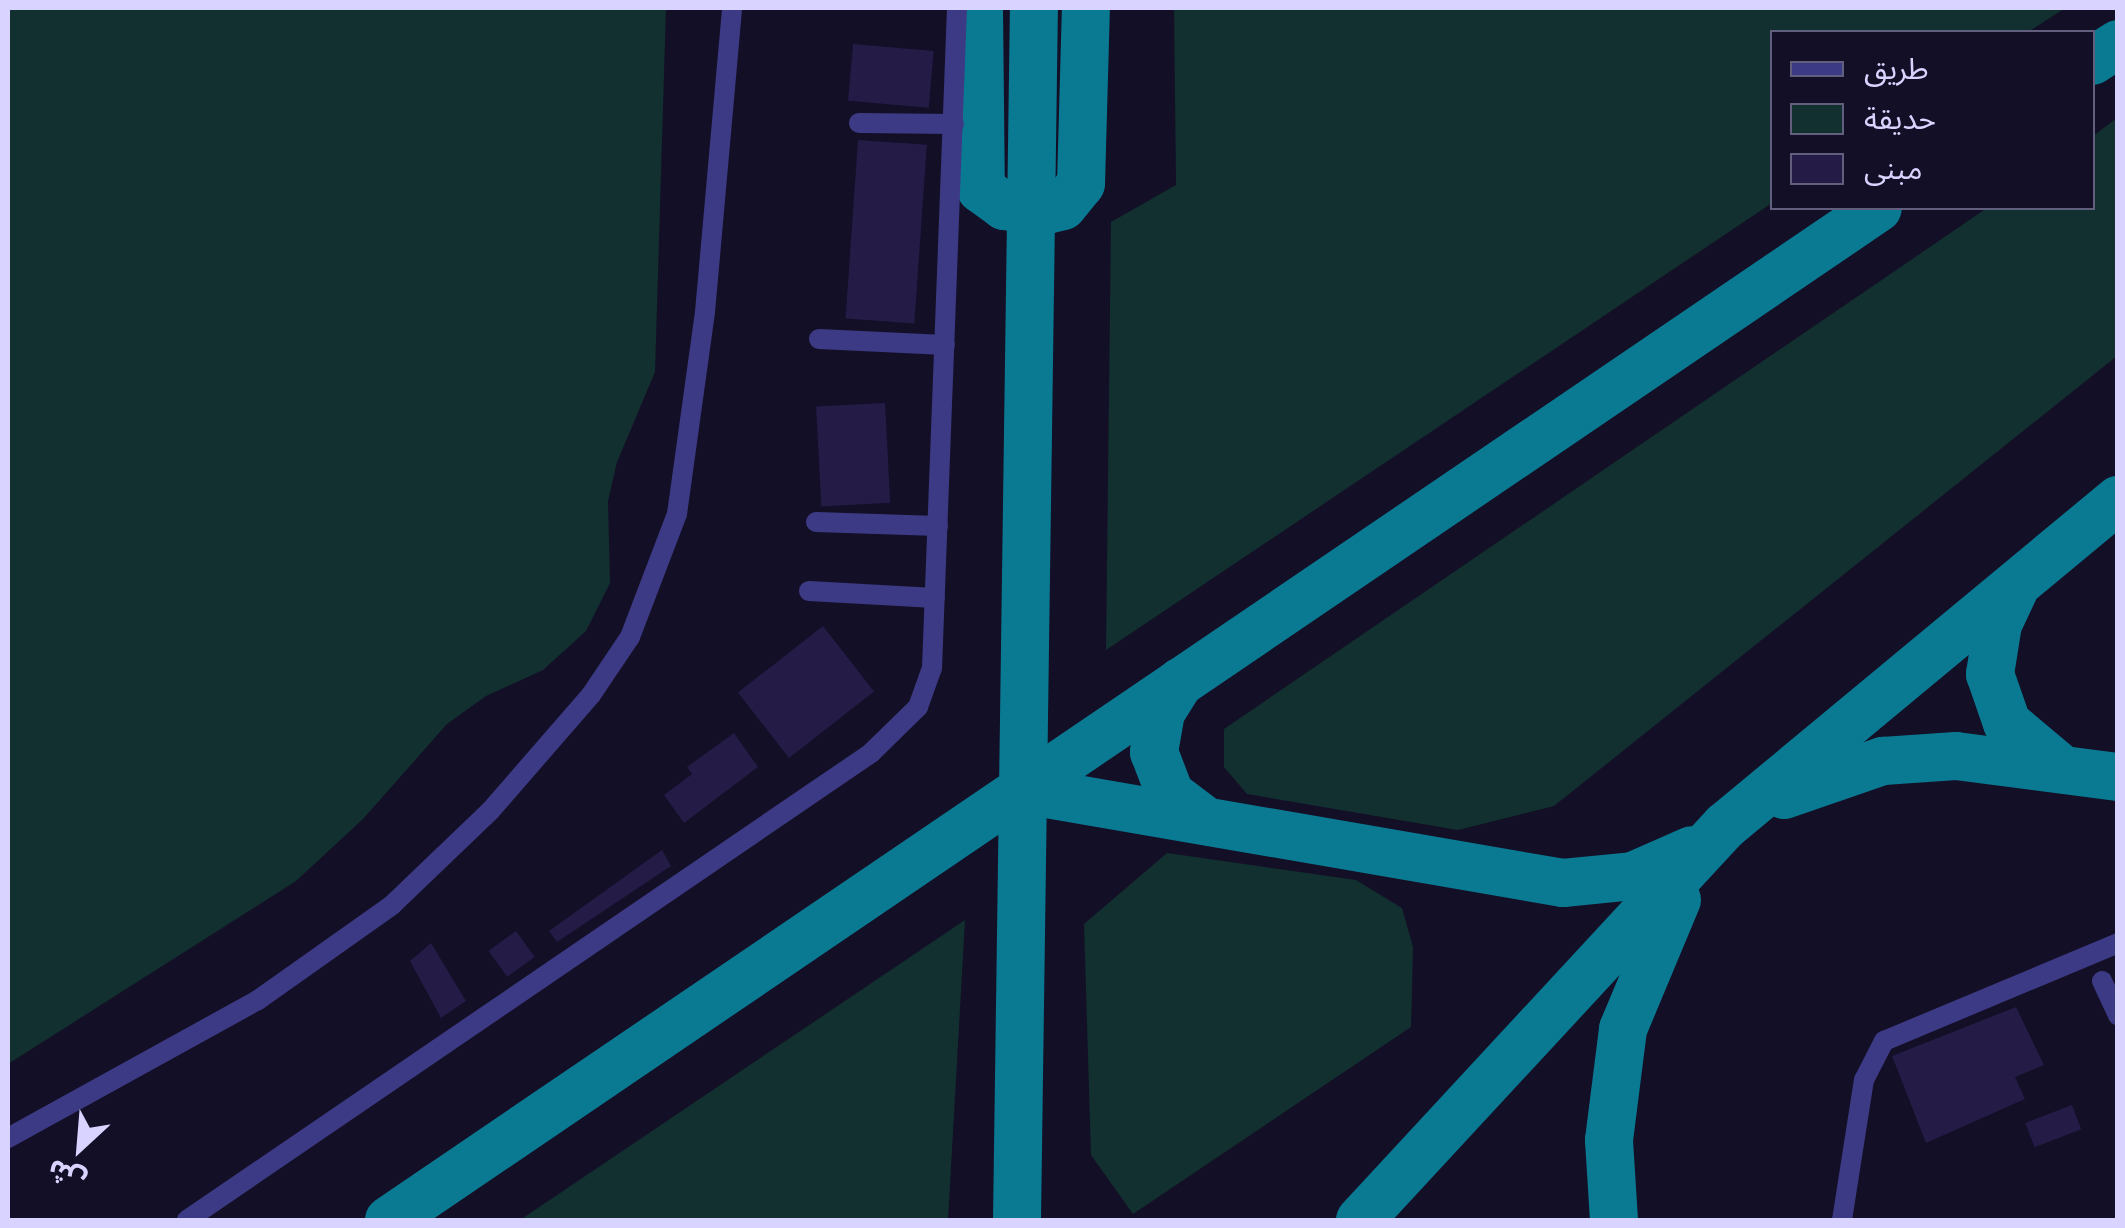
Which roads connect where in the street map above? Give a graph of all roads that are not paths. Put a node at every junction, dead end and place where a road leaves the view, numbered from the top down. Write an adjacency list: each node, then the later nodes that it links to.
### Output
1 (732, 8): 14 (lane)
2 (957, 8): 4 (lane)
3 (859, 123): 4 (lane)
4 (954, 124): 6 (lane)
5 (819, 340): 6 (lane)
6 (945, 345): 8 (lane)
7 (816, 522): 8 (lane)
8 (938, 526): 10 (lane)
9 (809, 591): 10 (lane)
10 (935, 598): 15 (lane)
11 (2118, 943): 16 (lane)
12 (2102, 981): 13 (lane)
13 (2118, 1015)
14 (8, 1138)
15 (187, 1220)
16 (1842, 1220)

